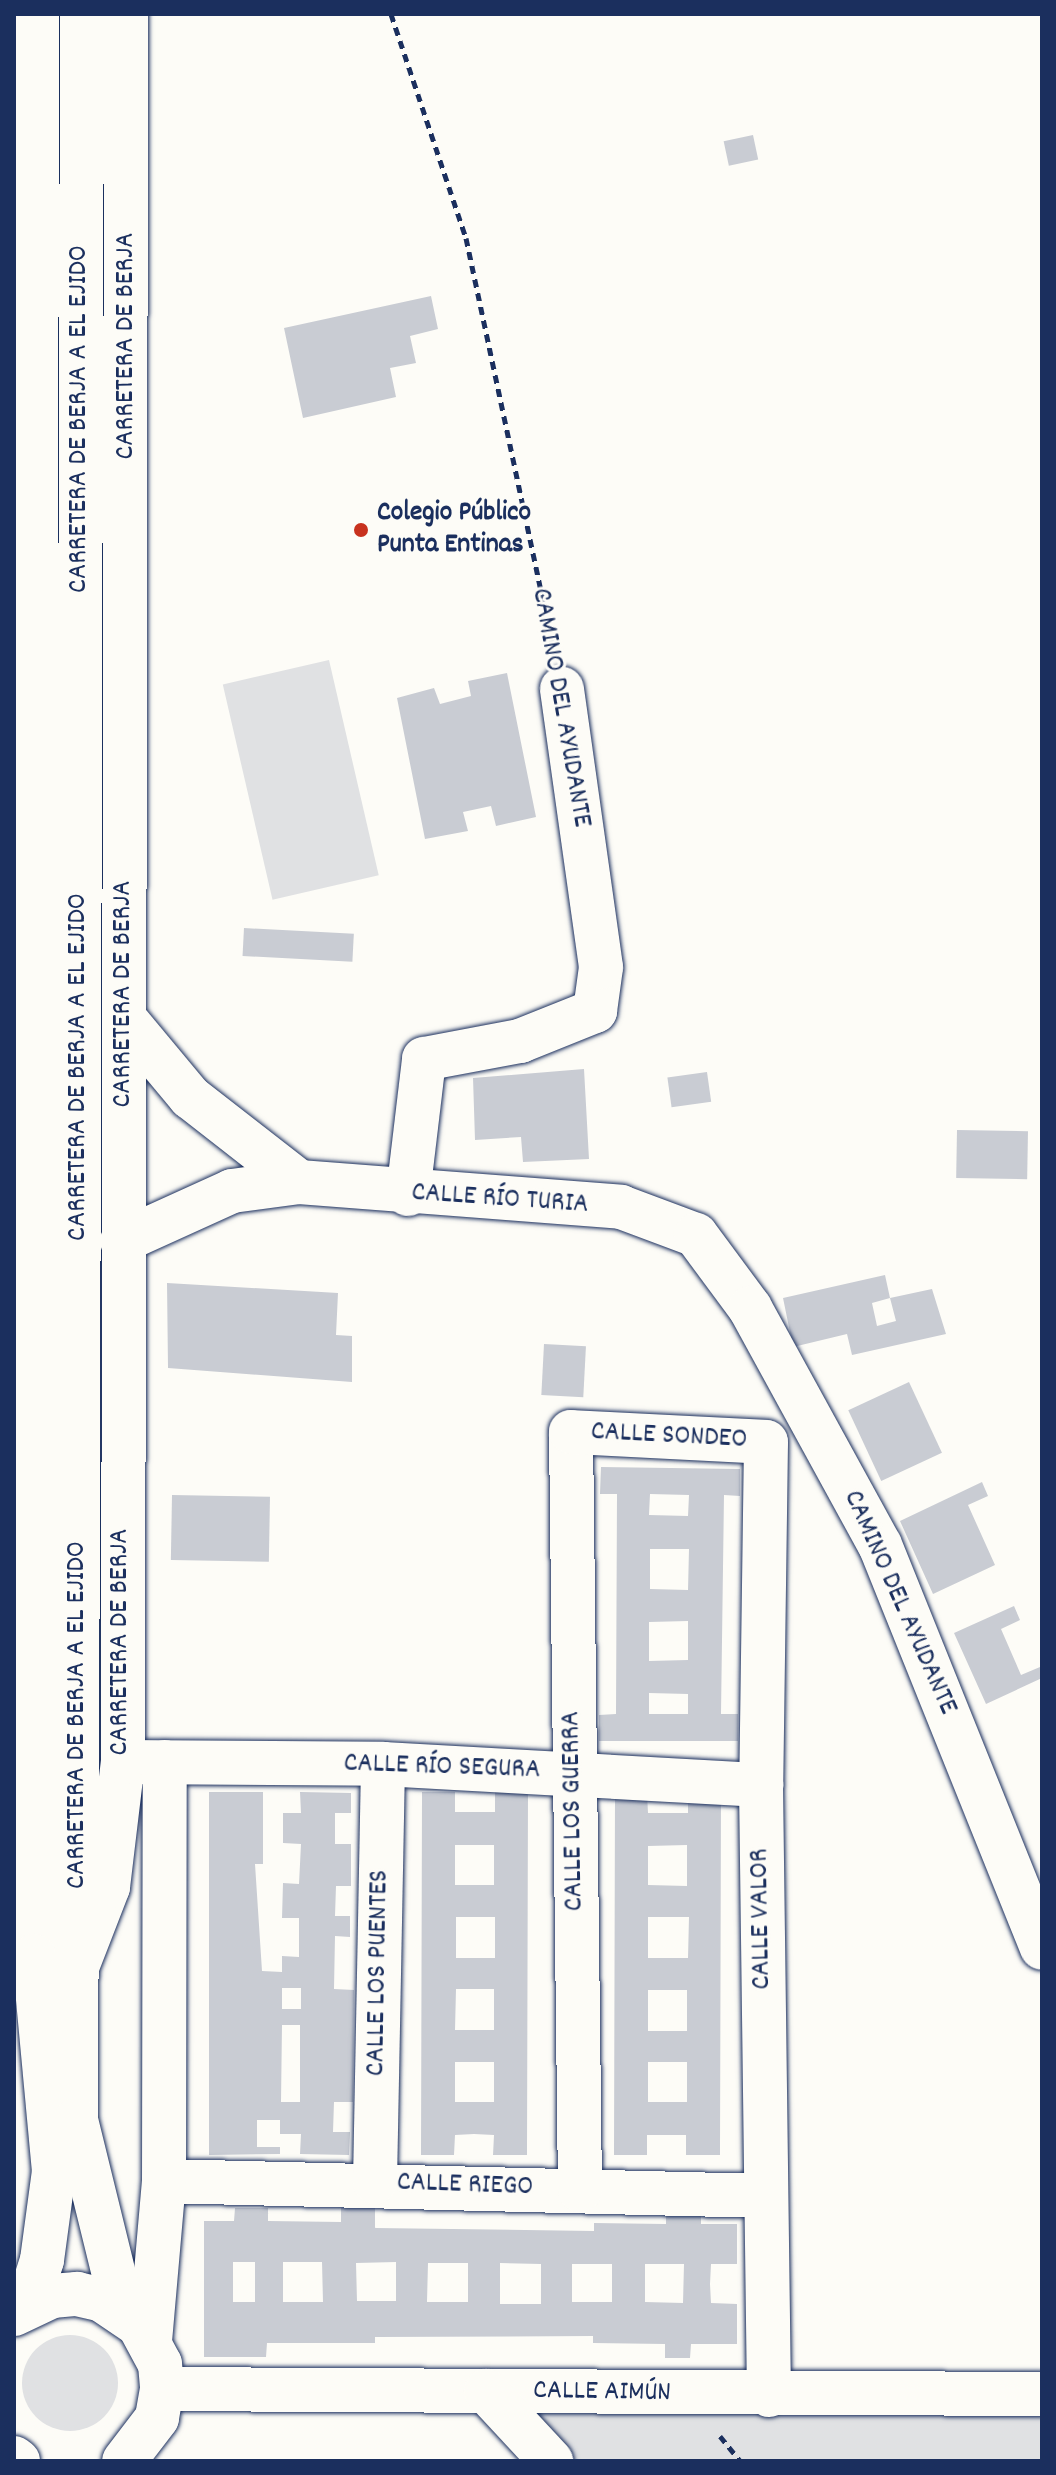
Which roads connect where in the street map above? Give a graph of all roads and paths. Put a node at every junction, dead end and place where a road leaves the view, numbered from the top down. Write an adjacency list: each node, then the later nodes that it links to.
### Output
1 (37, 14): 11 (street)
2 (82, 14): 21 (street, CARRETERA DE BERJA A EL EJIDO)
3 (126, 14): 6 (street, CARRETERA DE BERJA)
4 (391, 14): 5 (path, CAMINO DEL AYUDANTE)
5 (562, 689): 8 (street, CAMINO DEL AYUDANTE)
6 (125, 1019): 7 (street); 10 (street, CARRETERA DE BERJA)
7 (299, 1182): 8 (street, CALLE RÍO TURIA); 10 (street, CALLE RÍO TURIA)
8 (408, 1194): 9 (street, CALLE RÍO TURIA)
9 (696, 1235): 19 (street, CAMINO DEL AYUDANTE)
10 (122, 1241): 15 (street, CARRETERA DE BERJA)
11 (24, 1374): 14 (street)
12 (571, 1432): 13 (street, CALLE SONDEO); 17 (street, CALLE LOS GUERRA)
13 (766, 1442): 18 (street, CALLE VALOR)
14 (24, 1630): 20 (street)
15 (144, 1762): 16 (street, CALLE RÍO SEGURA); 21 (street, CARRETERA DE BERJA); 24 (street, CARRETERA DE BERJA)
16 (383, 1764): 17 (street, CALLE RÍO SEGURA); 25 (street, CALLE LOS PUENTES)
17 (572, 1774): 18 (street, CALLE RÍO SEGURA); 26 (street, CALLE LOS GUERRA)
18 (761, 1785): 27 (street, CALLE VALOR)
19 (1042, 1948)
20 (24, 1956): 23 (street)
21 (77, 1967): 22 (street, CARRETERA DE BERJA A EL EJIDO)
22 (76, 2120): 23 (street, CARRETERA DE BERJA A EL EJIDO); 29 (street, CARRETERA DE BERJA A EL EJIDO)
23 (54, 2171): 28 (street, CARRETERA DE BERJA A EL EJIDO)
24 (164, 2181): 25 (street, CALLE RIEGO); 29 (street, CARRETERA DE BERJA)
25 (375, 2182): 26 (street, CALLE RIEGO)
26 (580, 2190): 27 (street, CALLE RIEGO)
27 (766, 2196): 33 (street, CALLE VALOR)
28 (21, 2309): 29 (street)
29 (137, 2326): 30 (street, CARRETERA DE BERJA A EL EJIDO)
30 (162, 2389): 31 (street, CALLE AIMÚN); 34 (street)
31 (486, 2391): 33 (street, CALLE AIMÚN); 35 (street)
32 (1042, 2394): 33 (street, CALLE AIMÚN)
33 (769, 2395)
34 (124, 2461)
35 (551, 2461)

